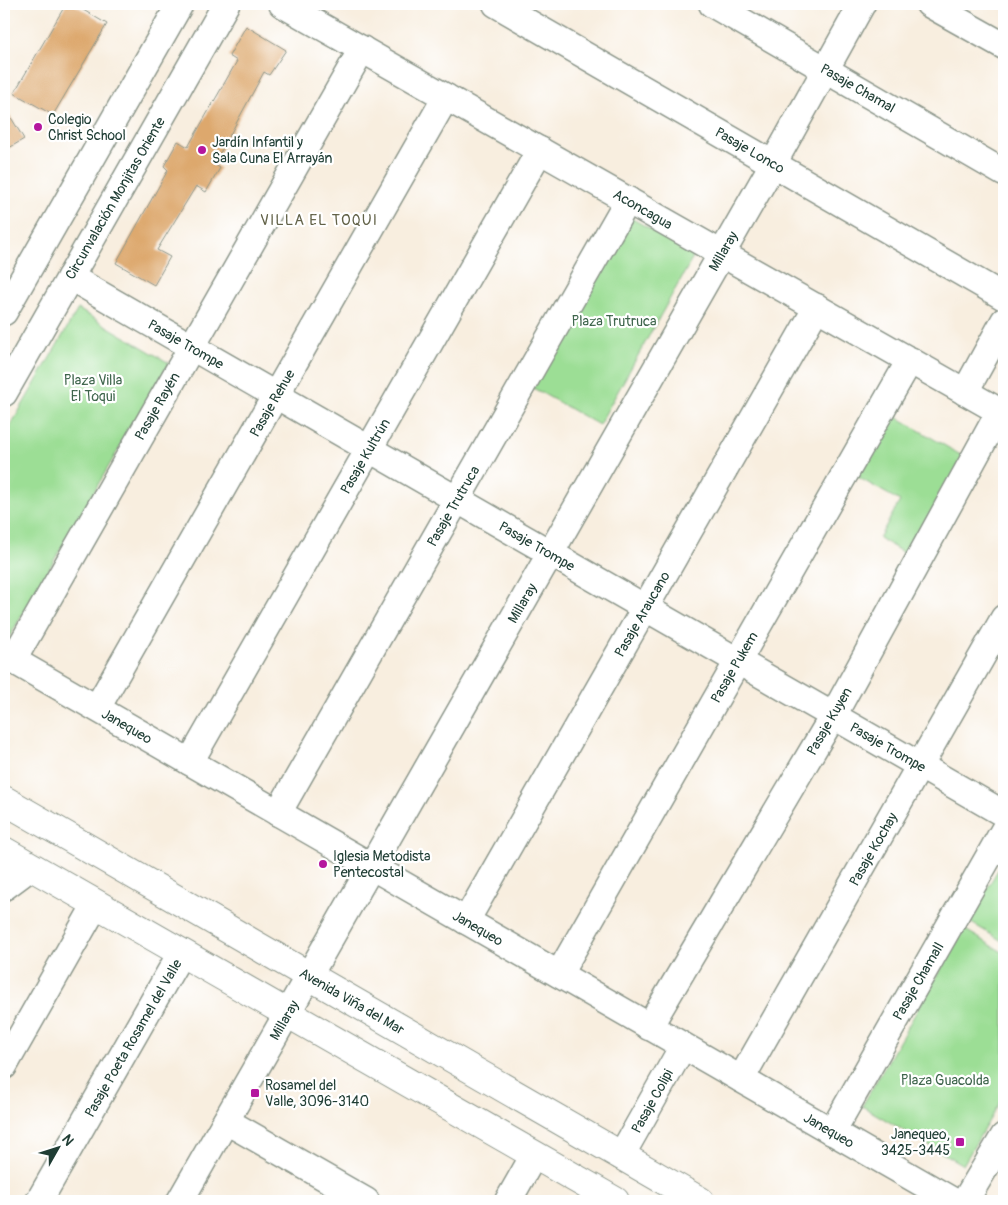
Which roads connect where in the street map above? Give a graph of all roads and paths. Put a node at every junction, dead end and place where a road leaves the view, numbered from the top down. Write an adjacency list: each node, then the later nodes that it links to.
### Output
1 (180, 4): 20 (street)
2 (226, 4): 17 (street, Circunvalación Monjitas Oriente)
3 (496, 4): 13 (street, Pasaje Lonco)
4 (712, 4): 10 (street, Pasaje Chamal)
5 (862, 4): 10 (street, Millaray)
6 (929, 4): 8 (street)
7 (292, 16): 9 (street, Aconcagua)
8 (1004, 46)
9 (362, 49): 11 (street, Aconcagua); 22 (street, Pasaje Rayén)
10 (826, 70): 13 (street, Millaray); 14 (street, Pasaje Chamal)
11 (446, 97): 12 (street, Aconcagua); 26 (street, Pasaje Rehue)
12 (540, 150): 15 (street, Aconcagua); 28 (street, Pasaje Kultrún)
13 (774, 164): 16 (street, Millaray); 18 (street, Pasaje Lonco)
14 (1004, 172)
15 (628, 200): 16 (street, Aconcagua); 29 (street, Pasaje Trutruca)
16 (722, 254): 19 (street, Aconcagua); 30 (street, Millaray)
17 (70, 277): 22 (street, Pasaje Trompe); 25 (street, Circunvalación Monjitas Oriente)
18 (1004, 297)
19 (817, 307): 23 (street, Aconcagua); 31 (street, Pasaje Araucano)
20 (4, 312)
21 (1004, 322): 24 (street)
22 (191, 347): 26 (street, Pasaje Trompe); 33 (street, Pasaje Rayén)
23 (910, 360): 24 (street, Aconcagua); 34 (street, Pasaje Pukem)
24 (965, 392): 27 (street, Aconcagua)
25 (4, 393)
26 (276, 396): 28 (street, Pasaje Trompe); 35 (street, Pasaje Rehue)
27 (1002, 412): 36 (street, Pasaje Kuyen)
28 (369, 449): 29 (street, Pasaje Trompe); 37 (street, Pasaje Kultrún)
29 (457, 500): 30 (street, Pasaje Trompe); 40 (street, Pasaje Trutruca)
30 (551, 554): 31 (street, Pasaje Trompe); 45 (street, Millaray)
31 (646, 608): 34 (street, Pasaje Trompe); 48 (street, Pasaje Araucano)
32 (1004, 618): 38 (street, Pasaje Kochay)
33 (8, 657): 35 (street, Janequeo)
34 (738, 661): 36 (street, Pasaje Trompe); 50 (street, Pasaje Pukem)
35 (97, 708): 37 (street, Janequeo)
36 (833, 716): 38 (street, Pasaje Trompe); 53 (street, Pasaje Kuyen)
37 (190, 762): 40 (street, Janequeo)
38 (920, 766): 41 (street, Pasaje Trompe); 56 (street, Pasaje Kochay)
39 (4, 800): 51 (main road, Avenida Viña del Mar)
40 (278, 812): 45 (street, Janequeo)
41 (1004, 814)
42 (1004, 830): 58 (street, Pasaje Chamall)
43 (4, 851): 44 (main road)
44 (31, 867): 46 (street); 47 (main road)
45 (372, 867): 48 (street, Janequeo); 51 (street, Millaray)
46 (4, 887)
47 (96, 904): 49 (main road); 55 (street)
48 (466, 921): 50 (street, Janequeo)
49 (181, 953): 52 (main road); 62 (street, Pasaje Poeta Rosamel del Valle)
50 (559, 974): 53 (street, Janequeo)
51 (309, 976): 52 (street, Millaray); 61 (main road, Avenida Viña del Mar)
52 (287, 1014): 57 (street, Millaray); 60 (main road)
53 (649, 1027): 54 (street, Janequeo)
54 (683, 1046): 56 (street, Janequeo); 61 (street, Pasaje Colipi)
55 (4, 1066)
56 (741, 1080): 58 (street, Janequeo)
57 (226, 1121): 63 (street, Millaray); 64 (street)
58 (832, 1132): 68 (street, Janequeo)
59 (1004, 1136): 69 (street)
60 (534, 1155): 65 (street); 66 (main road)
61 (621, 1156): 67 (main road, Avenida Viña del Mar)
62 (39, 1201)
63 (180, 1201)
64 (366, 1201)
65 (508, 1201)
66 (615, 1201)
67 (700, 1201)
68 (953, 1201)
69 (965, 1201)

